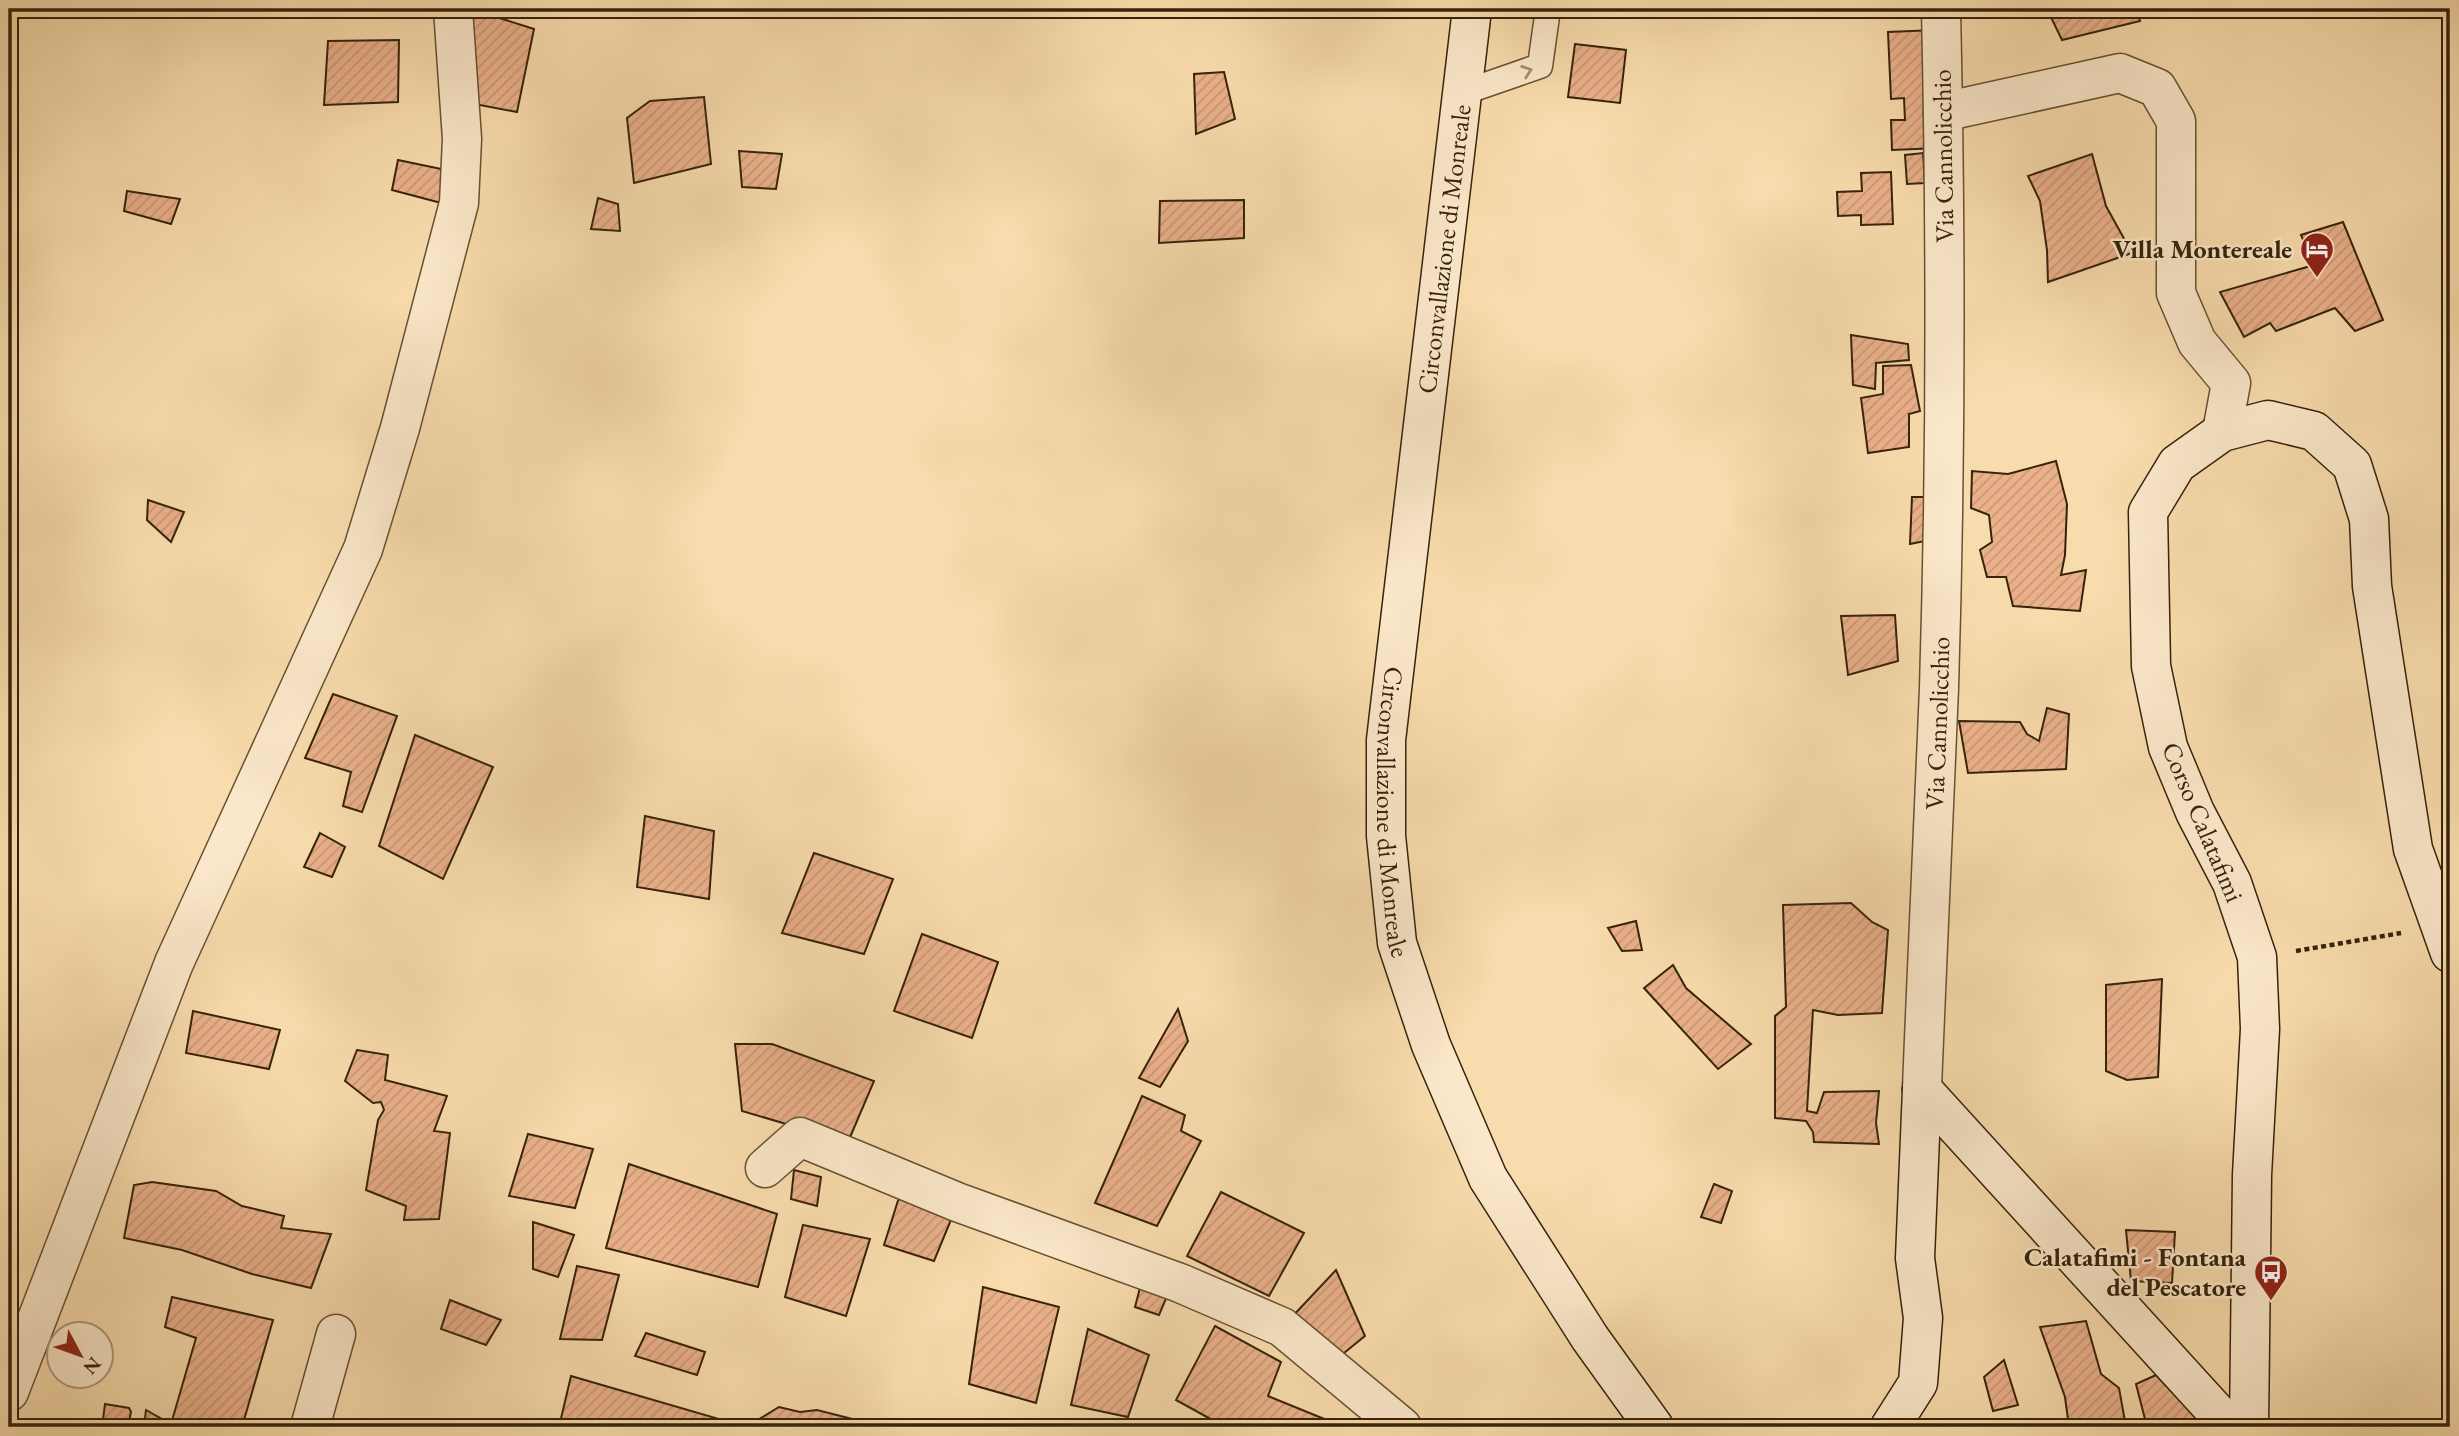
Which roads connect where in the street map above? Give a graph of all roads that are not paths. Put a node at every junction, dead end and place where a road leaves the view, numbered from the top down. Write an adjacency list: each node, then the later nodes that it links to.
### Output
1 (453, 9): 12 (street)
2 (1472, 9): 5 (street, Circonvallazione di Monreale)
3 (1548, 9): 5 (lane, one-way to 3)
4 (1941, 9): 6 (street, Via Cannolicchio)
5 (1462, 93): 15 (street, Circonvallazione di Monreale)
6 (1943, 112): 7 (street); 9 (street, Via Cannolicchio)
7 (2222, 432): 8 (street, Corso Calatafimi); 18 (street, Corso Calatafimi)
8 (2445, 939)
9 (1922, 1089): 16 (street, Via Cannolicchio); 17 (street)
10 (765, 1168): 14 (street)
11 (336, 1334): 13 (street)
12 (9, 1392)
13 (310, 1427)
14 (1402, 1427)
15 (1654, 1427)
16 (1889, 1427)
17 (2230, 1427)
18 (2249, 1427)

